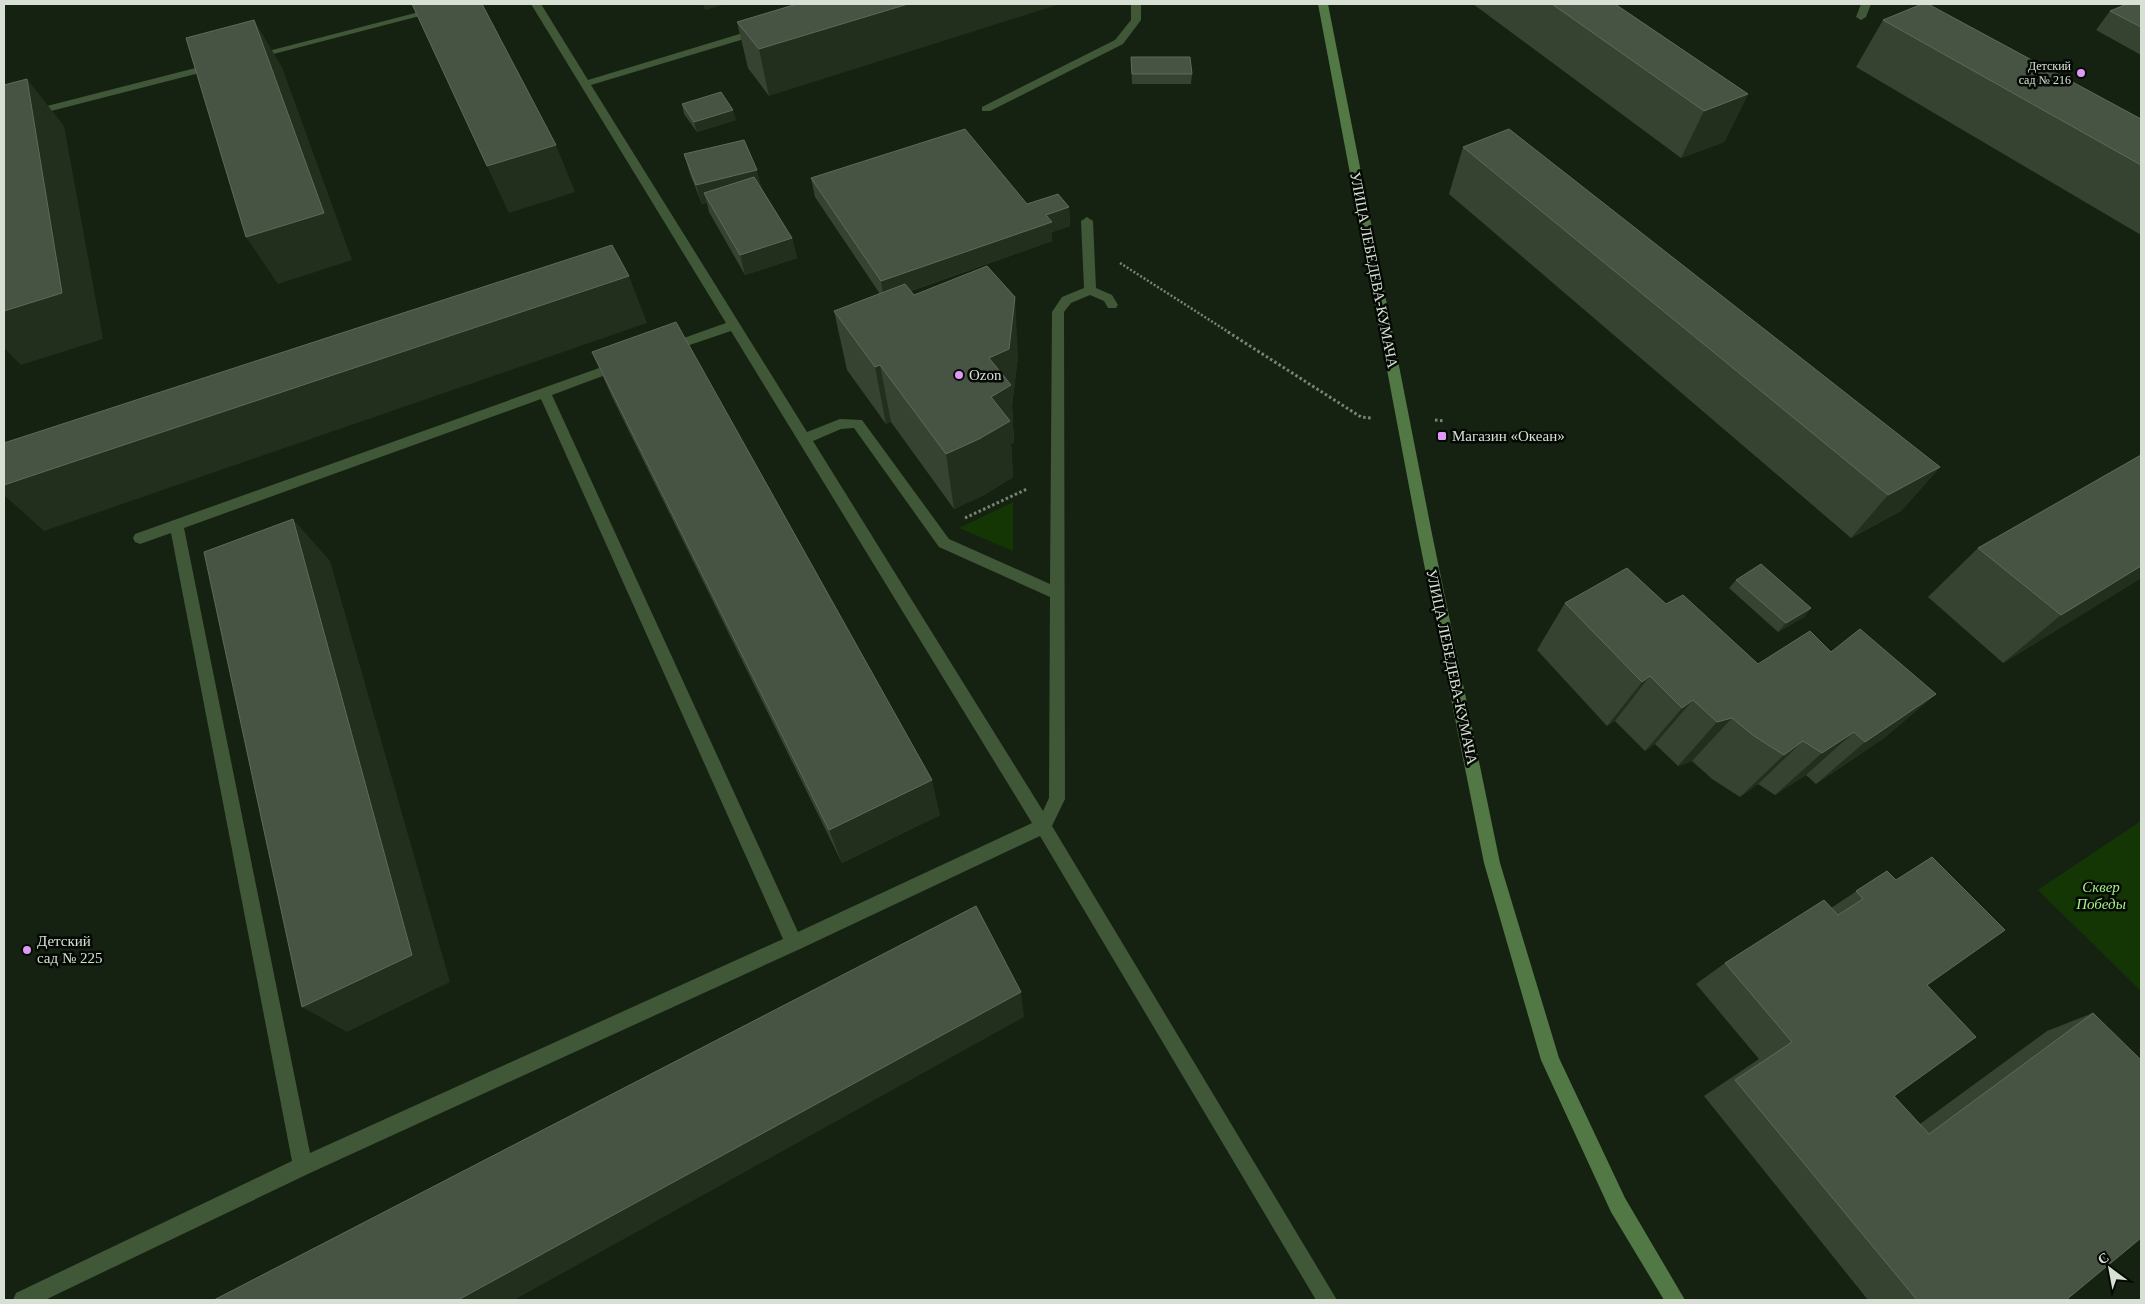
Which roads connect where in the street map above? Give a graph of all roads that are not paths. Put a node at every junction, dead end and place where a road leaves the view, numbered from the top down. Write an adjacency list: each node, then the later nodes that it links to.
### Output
1 (461, 4): 8 (lane)
2 (536, 4): 10 (lane)
3 (1136, 4): 11 (lane)
4 (1323, 4): 29 (street, УЛИЦА ЛЕБЕДЕВА-КУМАЧА)
5 (1866, 4): 6 (lane)
6 (1861, 17)
7 (771, 27): 10 (lane)
8 (242, 60)
9 (223, 64): 12 (lane)
10 (584, 84): 16 (lane)
11 (986, 109)
12 (4, 120)
13 (1087, 221): 14 (lane)
14 (1090, 290): 15 (lane); 23 (lane)
15 (1112, 305)
16 (734, 325): 17 (lane); 20 (lane)
17 (652, 353)
18 (634, 360): 19 (lane)
19 (544, 392): 21 (lane); 25 (lane)
20 (804, 439): 23 (lane); 24 (lane)
21 (176, 525): 22 (lane); 26 (lane)
22 (140, 538)
23 (1057, 594): 24 (lane)
24 (1043, 826): 25 (lane); 28 (lane)
25 (794, 943): 26 (lane)
26 (303, 1166): 27 (lane)
27 (24, 1300)
28 (1327, 1300)
29 (1675, 1300)

